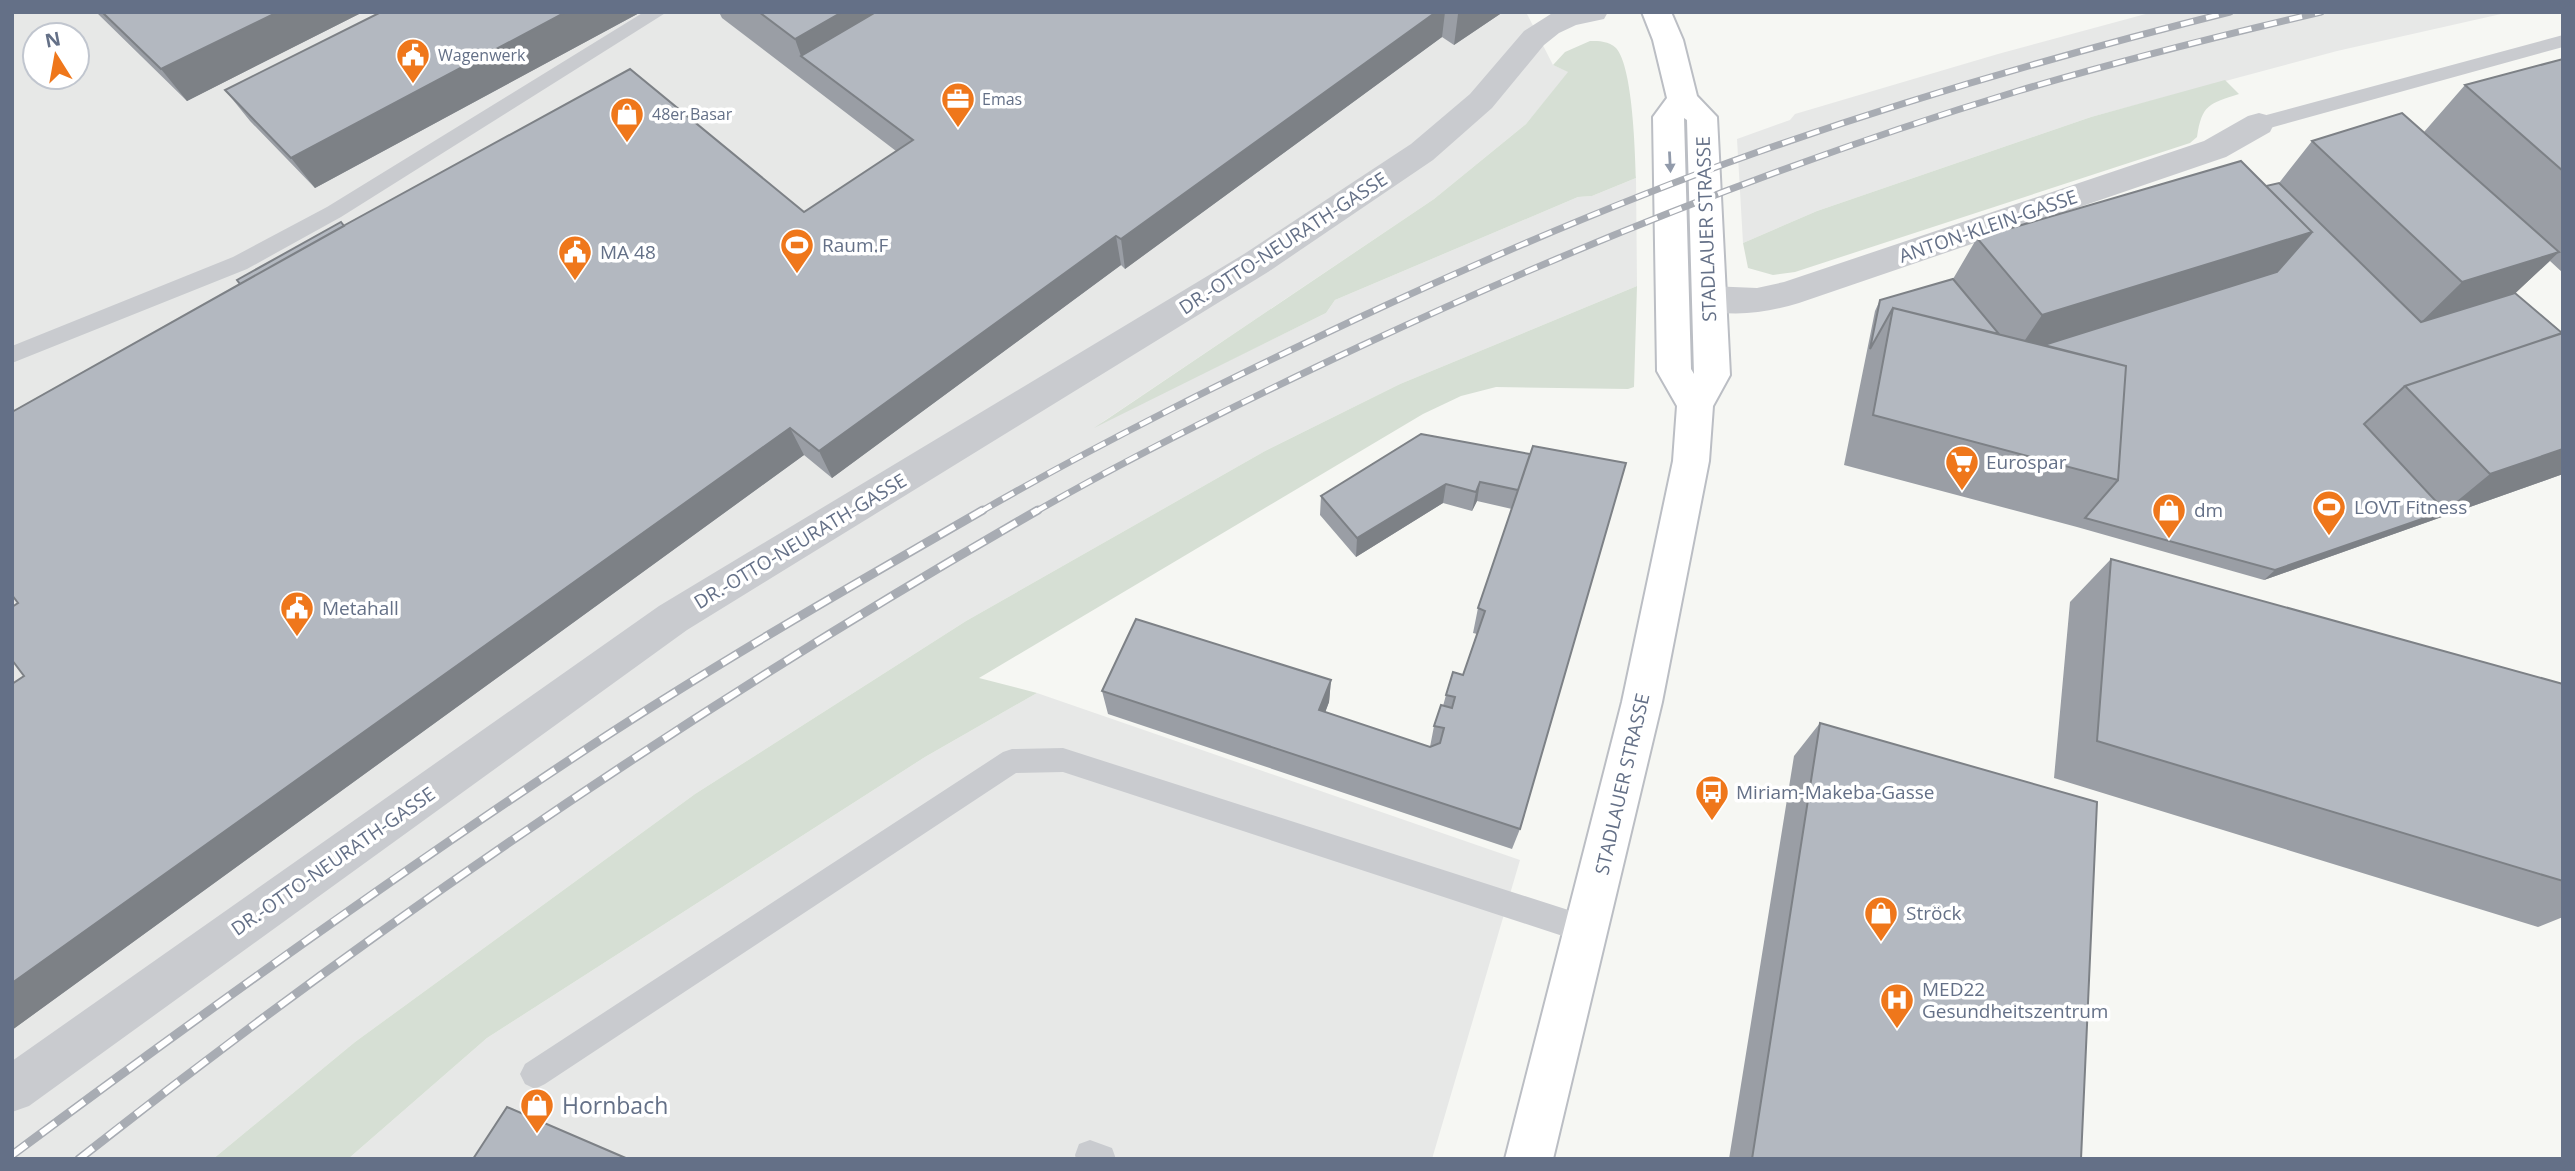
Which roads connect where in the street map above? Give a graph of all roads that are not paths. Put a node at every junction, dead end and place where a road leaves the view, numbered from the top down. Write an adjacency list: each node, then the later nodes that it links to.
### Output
1 (658, 12): 8 (lane)
2 (1594, 12): 12 (street, DR.-OTTO-NEURATH-GASSE)
3 (1656, 12): 5 (main road, STADLAUER STRASSE)
4 (2563, 41): 6 (lane)
5 (1683, 100): 7 (main road, STADLAUER STRASSE); 9 (main road, STADLAUER STRASSE, one-way to 9)
6 (2259, 124): 7 (street, ANTON-KLEIN-GASSE)
7 (1709, 299): 9 (main road, STADLAUER STRASSE)
8 (12, 355)
9 (1695, 405): 10 (main road, STADLAUER STRASSE)
10 (1587, 930): 11 (lane); 13 (main road, STADLAUER STRASSE)
11 (535, 1074)
12 (12, 1089)
13 (1529, 1159)

